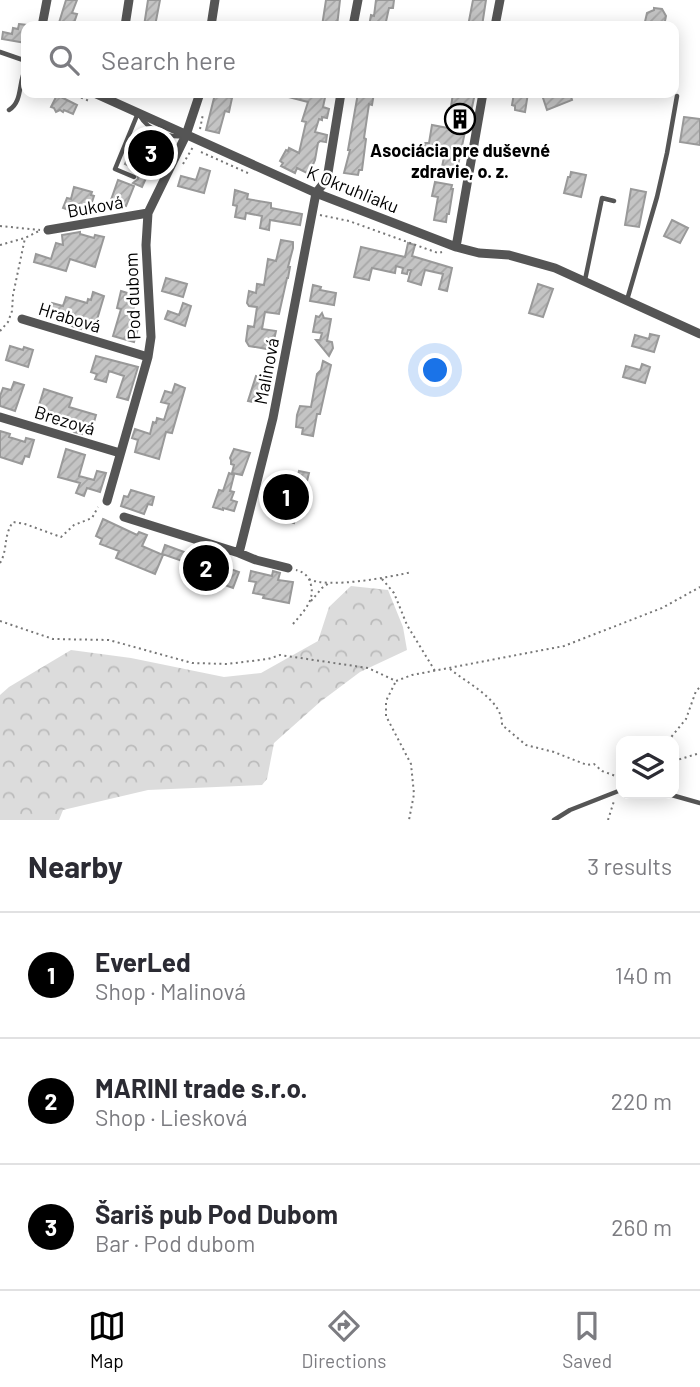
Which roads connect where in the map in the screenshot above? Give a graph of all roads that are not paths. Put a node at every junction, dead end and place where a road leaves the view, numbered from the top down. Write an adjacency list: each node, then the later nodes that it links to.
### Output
1 (47, 0): 6 (street)
2 (129, 0): 7 (street)
3 (215, 0): 8 (street)
4 (358, 0): 9 (street)
5 (500, 0): 10 (street)
6 (43, 21)
7 (126, 21)
8 (212, 21)
9 (354, 21)
10 (496, 21)
11 (0, 52): 12 (lane)
12 (21, 59)
13 (21, 77): 19 (lane)
14 (117, 98): 20 (street, K Okruhliaku)
15 (198, 98): 21 (street, Pod dubom)
16 (340, 98): 23 (street, Malinová)
17 (482, 98): 27 (street)
18 (677, 98): 29 (lane)
19 (9, 110)
20 (138, 113): 21 (street, K Okruhliaku); 22 (lane)
21 (186, 135): 23 (street, K Okruhliaku); 25 (street, Pod dubom)
22 (134, 177)
23 (317, 193): 27 (street, K Okruhliaku); 37 (street, Malinová)
24 (614, 201): 28 (lane)
25 (148, 213): 26 (street, Buková); 32 (street, Pod dubom)
26 (44, 230)
27 (452, 245): 28 (street, K Okruhliaku)
28 (585, 281): 29 (street, K Okruhliaku)
29 (627, 301): 31 (street, K Okruhliaku)
30 (22, 319): 32 (street, Hrabová)
31 (700, 334)
32 (148, 357): 34 (street, Pod dubom)
33 (0, 417): 34 (street, Brezová)
34 (120, 453): 35 (street, Pod dubom)
35 (107, 501)
36 (124, 517): 37 (street)
37 (239, 553): 38 (street)
38 (288, 568)
39 (616, 792): 42 (lane)
40 (679, 797): 41 (lane)
41 (700, 803)
42 (554, 820)

